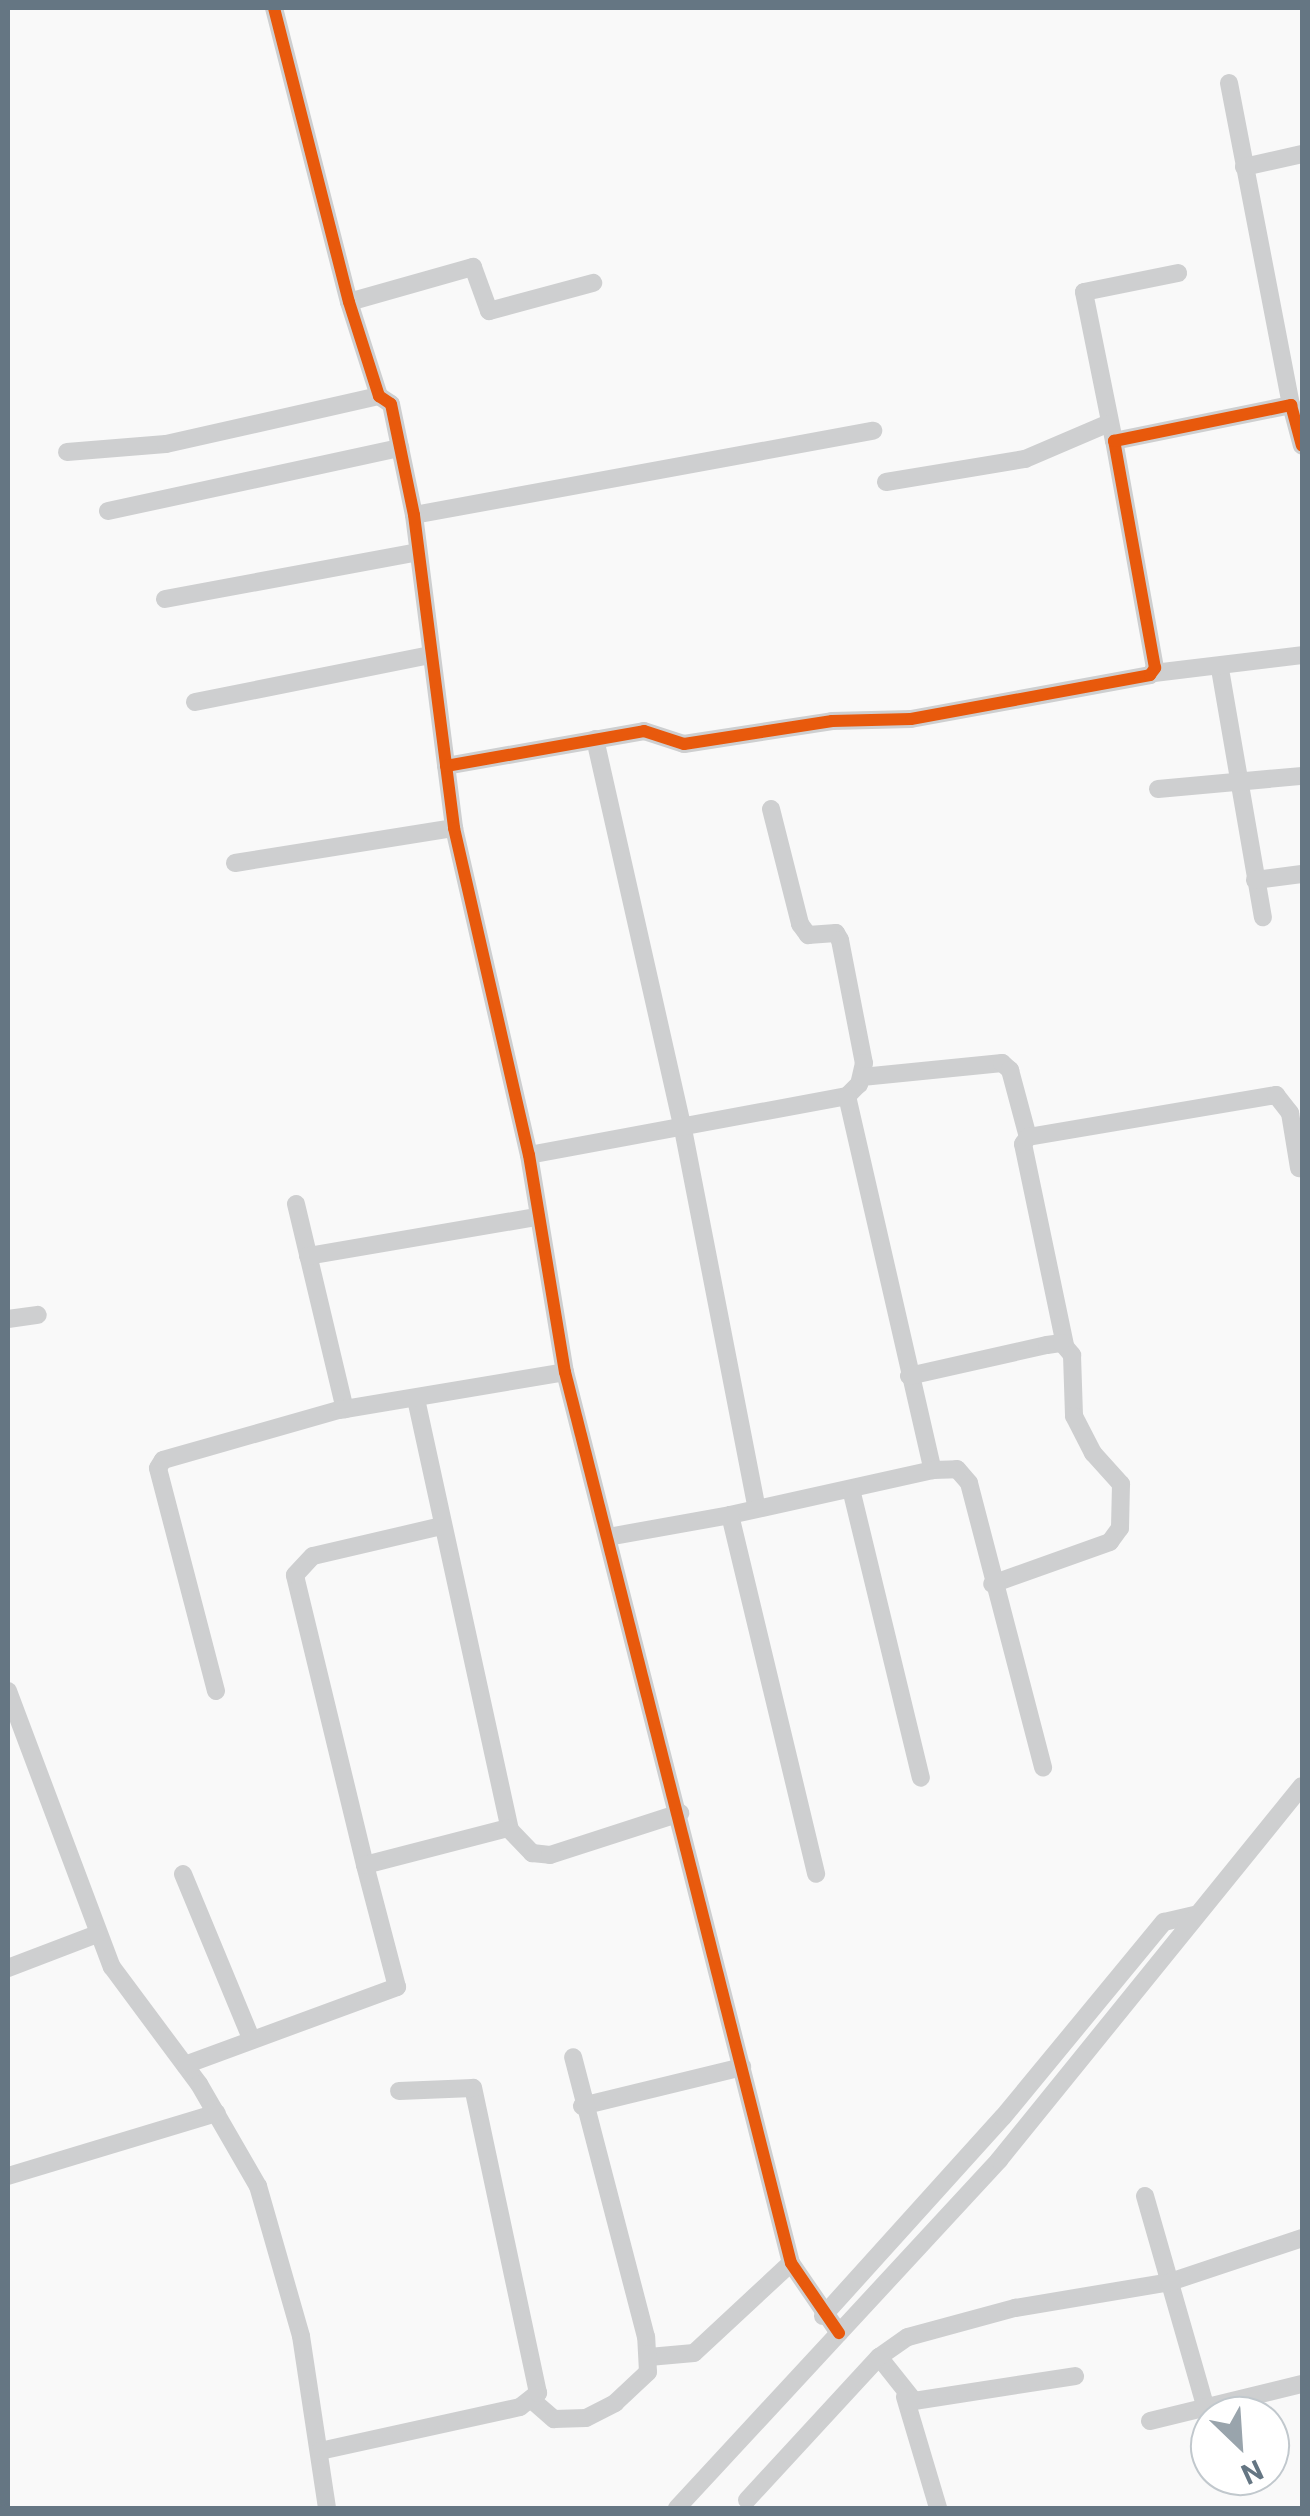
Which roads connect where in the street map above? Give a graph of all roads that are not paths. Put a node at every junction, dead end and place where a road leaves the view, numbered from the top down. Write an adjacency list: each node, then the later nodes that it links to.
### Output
1 (274, 8): 7 (street)
2 (1229, 83): 4 (street)
3 (1302, 154): 4 (street)
4 (1244, 168): 9 (street)
5 (1178, 272): 11 (street)
6 (593, 283): 7 (street)
7 (349, 302): 8 (street)
8 (378, 396): 13 (street); 14 (street)
9 (1291, 405): 11 (street); 12 (street)
10 (873, 430): 17 (street)
11 (1111, 432): 15 (street); 23 (street)
12 (1302, 446)
13 (400, 448): 16 (street); 17 (street)
14 (67, 452)
15 (886, 482)
16 (108, 512)
17 (414, 515): 18 (street)
18 (418, 552): 19 (street); 20 (street)
19 (165, 599)
20 (431, 655): 24 (street); 26 (street)
21 (1302, 655): 22 (street)
22 (1220, 669): 23 (street); 28 (street)
23 (1154, 673): 25 (street)
24 (196, 702)
25 (595, 740): 26 (street); 38 (street)
26 (446, 766): 31 (street)
27 (1302, 776): 28 (street)
28 (1241, 784): 29 (street); 34 (street)
29 (1158, 789)
30 (771, 809): 36 (street)
31 (454, 828): 32 (street); 40 (street)
32 (235, 863)
33 (1302, 874): 34 (street)
34 (1255, 880): 35 (street)
35 (1263, 917)
36 (862, 1076): 37 (street); 39 (street)
37 (847, 1096): 38 (street); 49 (street)
38 (683, 1128): 40 (street); 54 (street)
39 (1028, 1137): 41 (street); 47 (street)
40 (529, 1155): 43 (street)
41 (1299, 1168)
42 (296, 1204): 44 (street)
43 (536, 1217): 44 (street); 48 (street)
44 (308, 1256): 51 (street)
45 (38, 1315): 46 (street)
46 (8, 1318)
47 (1065, 1345): 49 (street); 58 (street)
48 (565, 1372): 50 (street); 57 (street)
49 (909, 1376): 52 (street)
50 (416, 1399): 51 (street); 56 (street)
51 (345, 1409): 60 (street)
52 (933, 1470): 53 (street); 58 (street)
53 (851, 1489): 54 (street); 62 (street)
54 (756, 1506): 55 (street)
55 (730, 1515): 57 (street); 68 (street)
56 (442, 1526): 65 (street); 66 (street)
57 (608, 1537): 64 (street)
58 (992, 1584): 61 (street)
59 (8, 1690): 70 (street)
60 (216, 1690)
61 (1042, 1768)
62 (921, 1778)
63 (1302, 1786): 69 (street)
64 (680, 1814): 65 (street); 75 (street)
65 (510, 1829): 66 (street)
66 (365, 1864): 72 (street)
67 (183, 1874): 72 (street)
68 (816, 1874)
69 (1194, 1915): 84 (street); 85 (street)
70 (96, 1934): 71 (street); 74 (street)
71 (8, 1968)
72 (250, 2036): 74 (street)
73 (572, 2057): 77 (street)
74 (185, 2066): 78 (street)
75 (742, 2067): 77 (street); 82 (street)
76 (399, 2090): 93 (street)
77 (582, 2106): 86 (street)
78 (217, 2113): 79 (street); 96 (street)
79 (8, 2176)
80 (1144, 2196): 83 (street)
81 (1302, 2238): 83 (street)
82 (791, 2263): 84 (street); 86 (street)
83 (1170, 2282): 87 (street); 90 (street)
84 (823, 2316): 85 (street)
85 (840, 2333): 99 (street)
86 (649, 2357): 93 (street)
87 (879, 2357): 92 (street); 97 (street)
88 (1076, 2376): 92 (street)
89 (1302, 2384): 91 (street)
90 (1203, 2396)
91 (1247, 2396)
92 (905, 2398): 100 (street)
93 (533, 2400): 96 (street)
94 (1190, 2410): 95 (street)
95 (1150, 2421)
96 (320, 2451): 98 (street)
97 (746, 2500)
98 (327, 2508)
99 (677, 2508)
100 (938, 2508)

